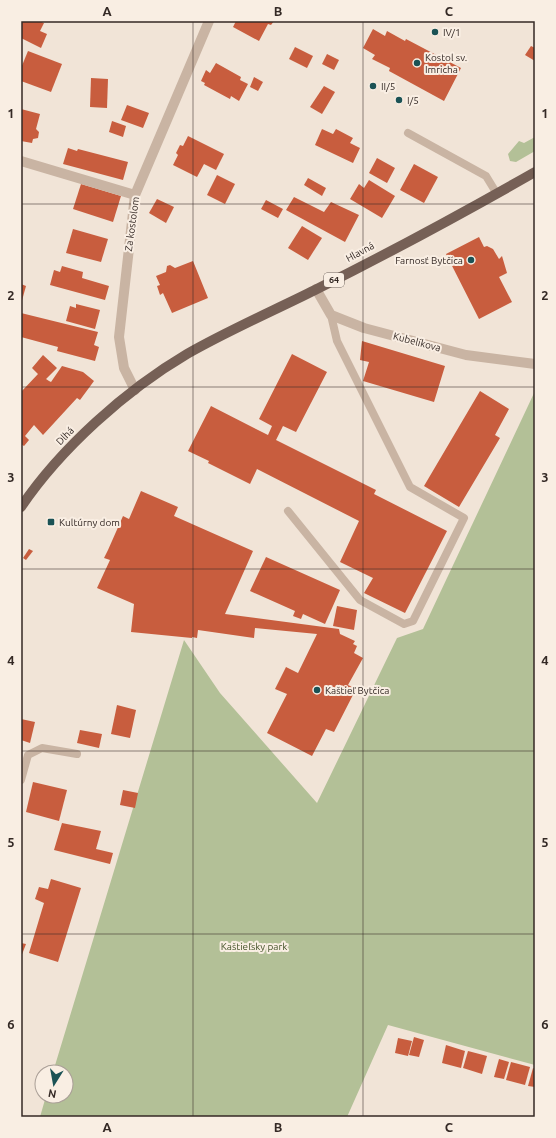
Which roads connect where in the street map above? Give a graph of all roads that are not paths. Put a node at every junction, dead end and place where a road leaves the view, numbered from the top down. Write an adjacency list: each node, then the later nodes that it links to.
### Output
1 (209, 21): 6 (street, Za kostolom)
2 (408, 133): 5 (lane)
3 (21, 161): 6 (street)
4 (535, 172): 5 (main road, Hlavná / 64)
5 (497, 194): 7 (main road, Hlavná / 64)
6 (135, 195): 10 (street, Za kostolom)
7 (316, 289): 8 (street); 10 (main road, Hlavná / 64)
8 (331, 315): 9 (street, Kubelíkova); 12 (lane)
9 (535, 364)
10 (135, 390): 11 (main road, Dlhá / 64)
11 (22, 504)
12 (288, 511)
13 (77, 754): 14 (lane)
14 (21, 780)

